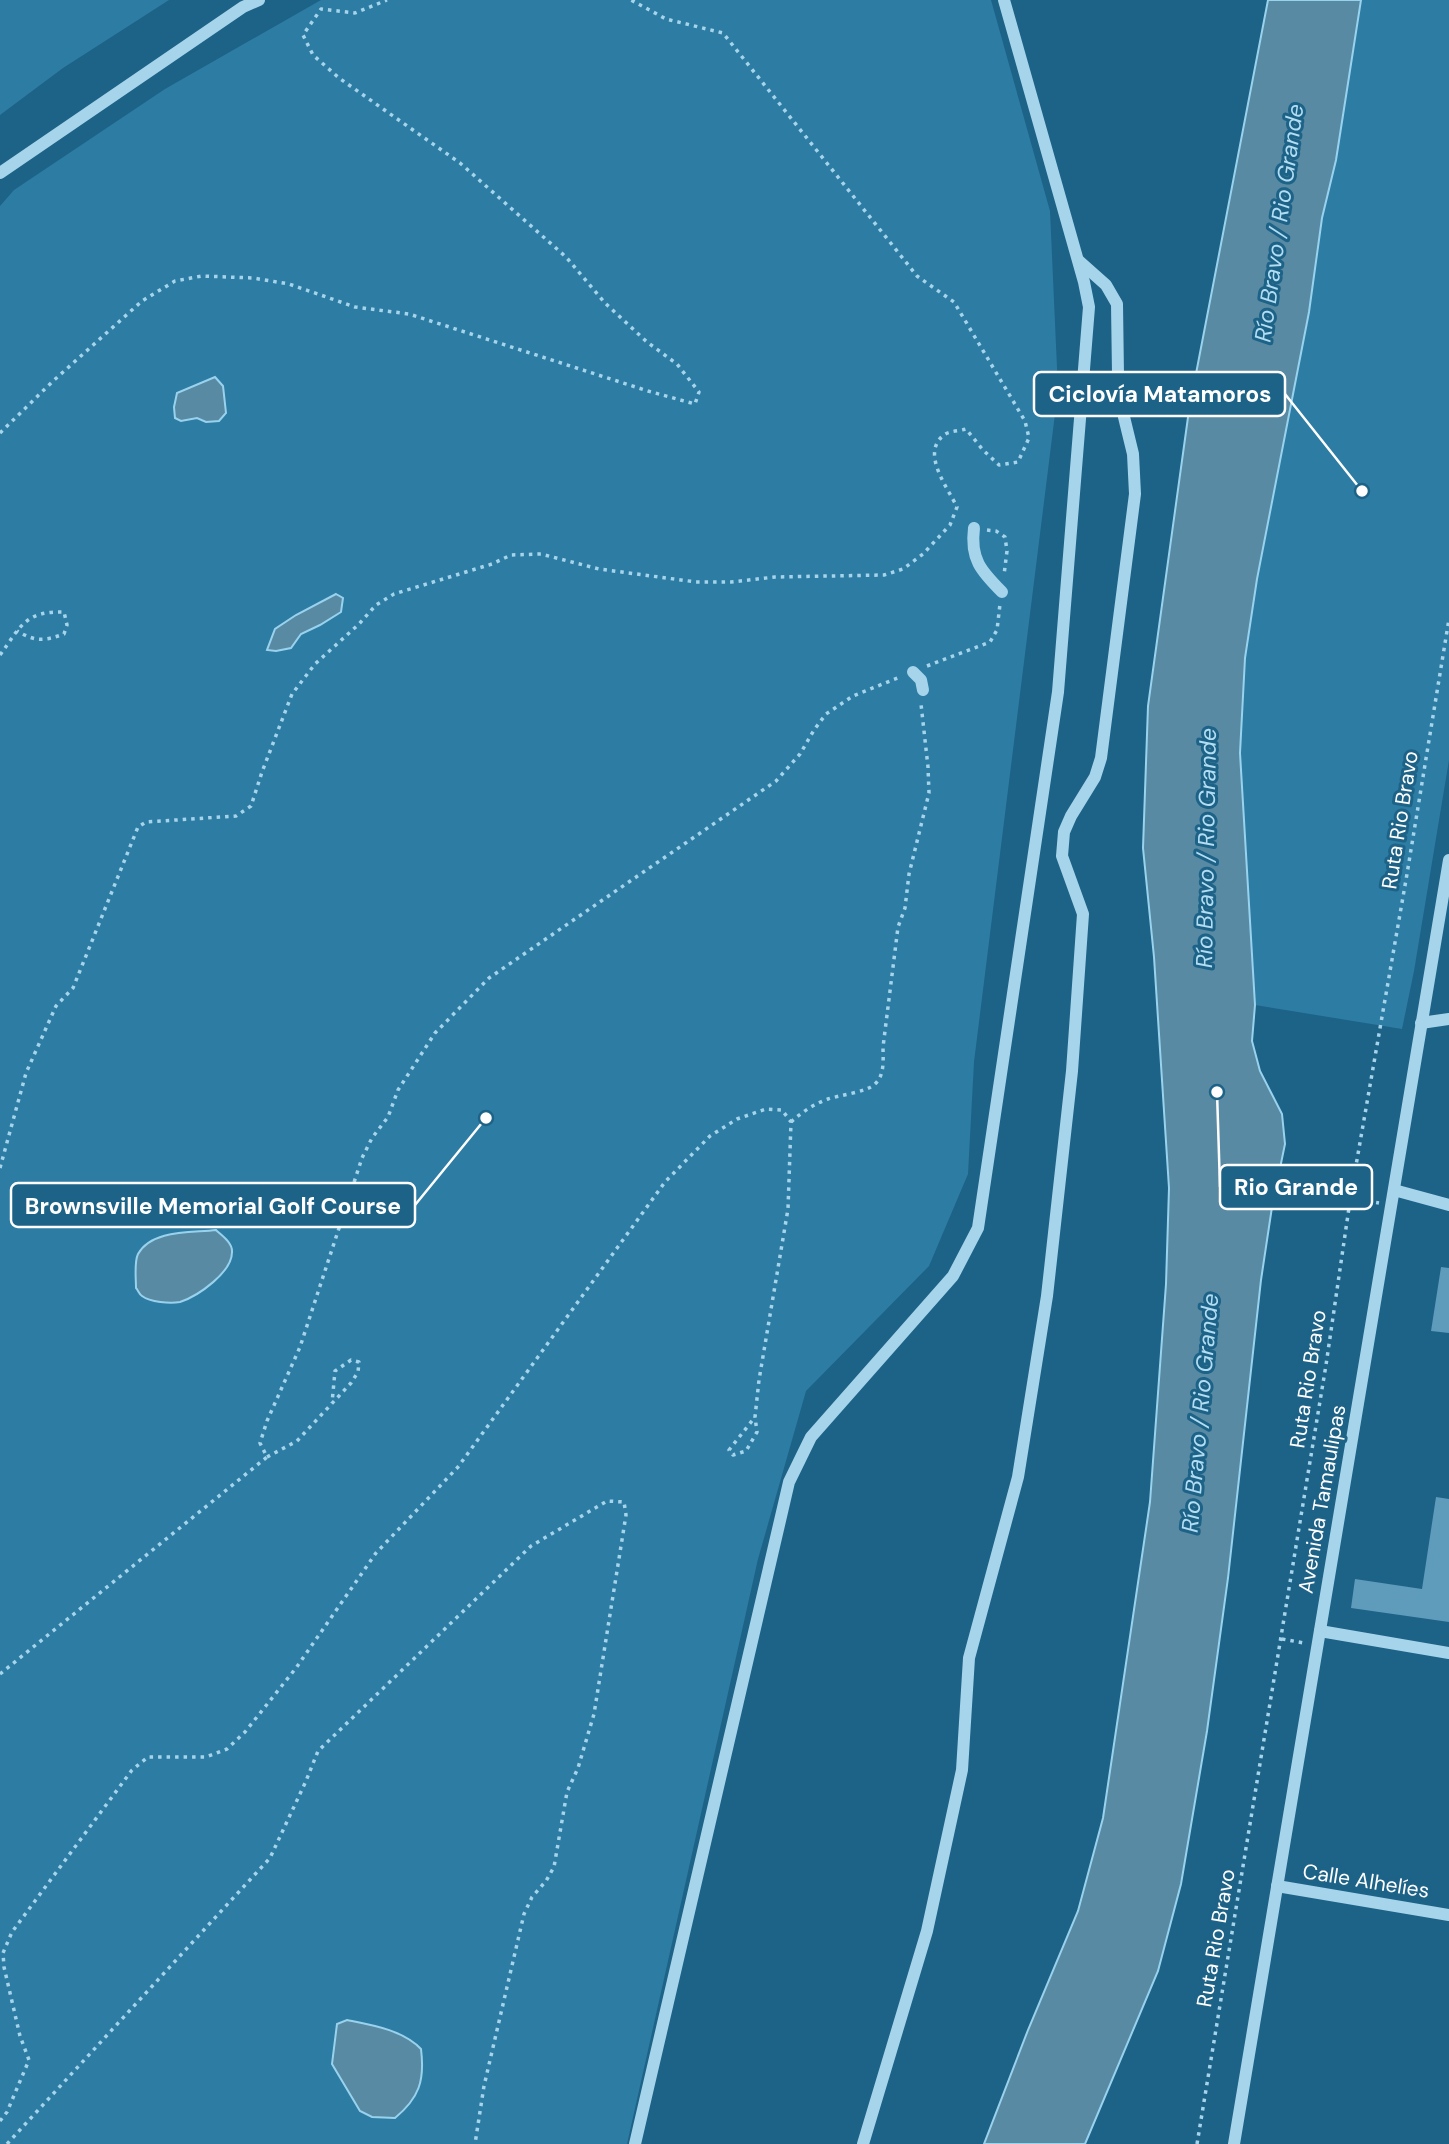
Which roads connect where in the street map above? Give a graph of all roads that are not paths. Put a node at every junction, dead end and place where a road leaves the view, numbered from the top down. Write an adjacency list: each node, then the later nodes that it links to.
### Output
1 (259, 0): 3 (street)
2 (1004, 0): 4 (street)
3 (0, 173)
4 (1078, 260): 18 (street); 19 (street)
5 (974, 528): 6 (street)
6 (1002, 592)
7 (913, 672): 8 (street)
8 (923, 690)
9 (1449, 860): 11 (street, Avenida Tamaulipas)
10 (1449, 1019): 11 (street)
11 (1421, 1023): 12 (street, Avenida Tamaulipas)
12 (1394, 1191): 13 (street); 14 (street, Avenida Tamaulipas)
13 (1449, 1205)
14 (1320, 1631): 15 (street); 16 (street, Avenida Tamaulipas)
15 (1449, 1653)
16 (1277, 1886): 17 (street, Calle Alhelíes); 20 (street, Avenida Tamaulipas)
17 (1449, 1915)
18 (635, 2144)
19 (863, 2144)
20 (1234, 2144)

